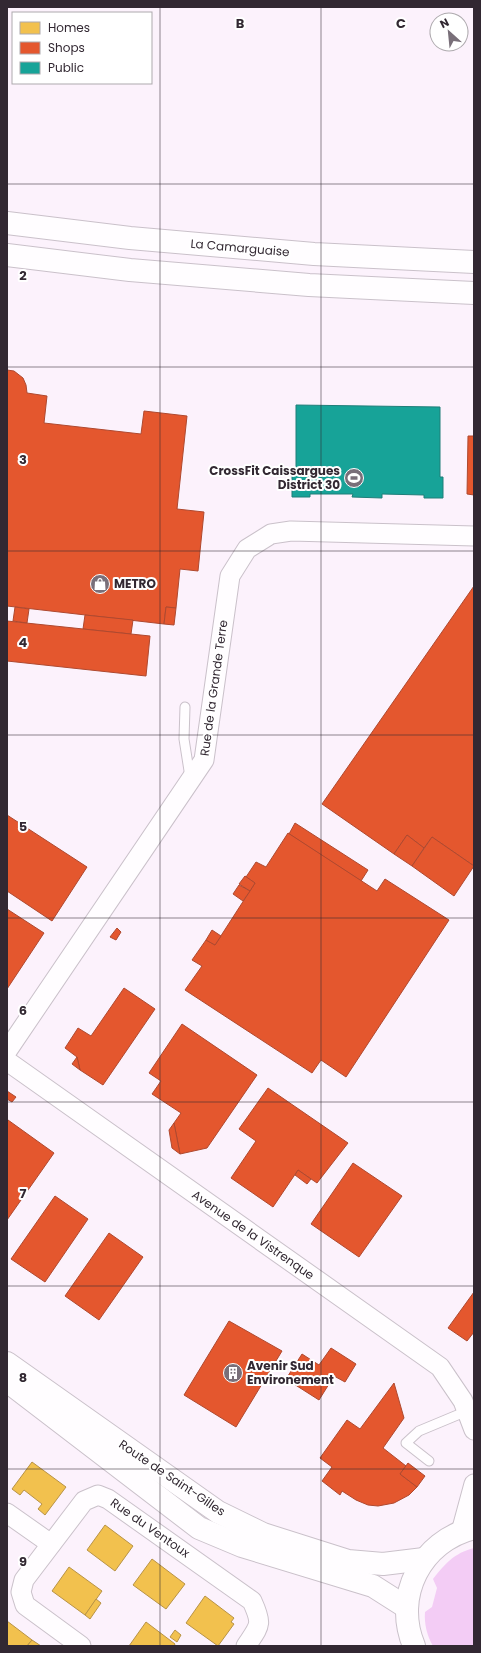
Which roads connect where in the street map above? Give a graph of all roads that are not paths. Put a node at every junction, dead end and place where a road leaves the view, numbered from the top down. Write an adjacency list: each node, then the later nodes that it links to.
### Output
1 (7, 223): 3 (main road, La Camarguaise)
2 (7, 255): 4 (main road)
3 (474, 262)
4 (474, 293)
5 (474, 536): 7 (street, Rue de la Grande Terre)
6 (185, 707): 7 (lane)
7 (191, 780): 8 (street, Rue de la Grande Terre)
8 (7, 1051)
9 (7, 1061): 12 (street, Avenue de la Vistrenque)
10 (7, 1363): 19 (main road, Route de Saint-Gilles)
11 (7, 1381): 20 (main road, Route de Saint-Gilles)
12 (467, 1411): 13 (street, Avenue de la Vistrenque); 14 (lane)
13 (474, 1430)
14 (429, 1461)
15 (474, 1484): 17 (street)
16 (7, 1513): 18 (street)
17 (468, 1530): 19 (main road)
18 (51, 1544): 21 (street, Rue du Ventoux); 22 (street, Rue du Ventoux)
19 (424, 1559): 20 (main road)
20 (406, 1607): 23 (main road)
21 (81, 1646)
22 (246, 1646)
23 (414, 1646)

